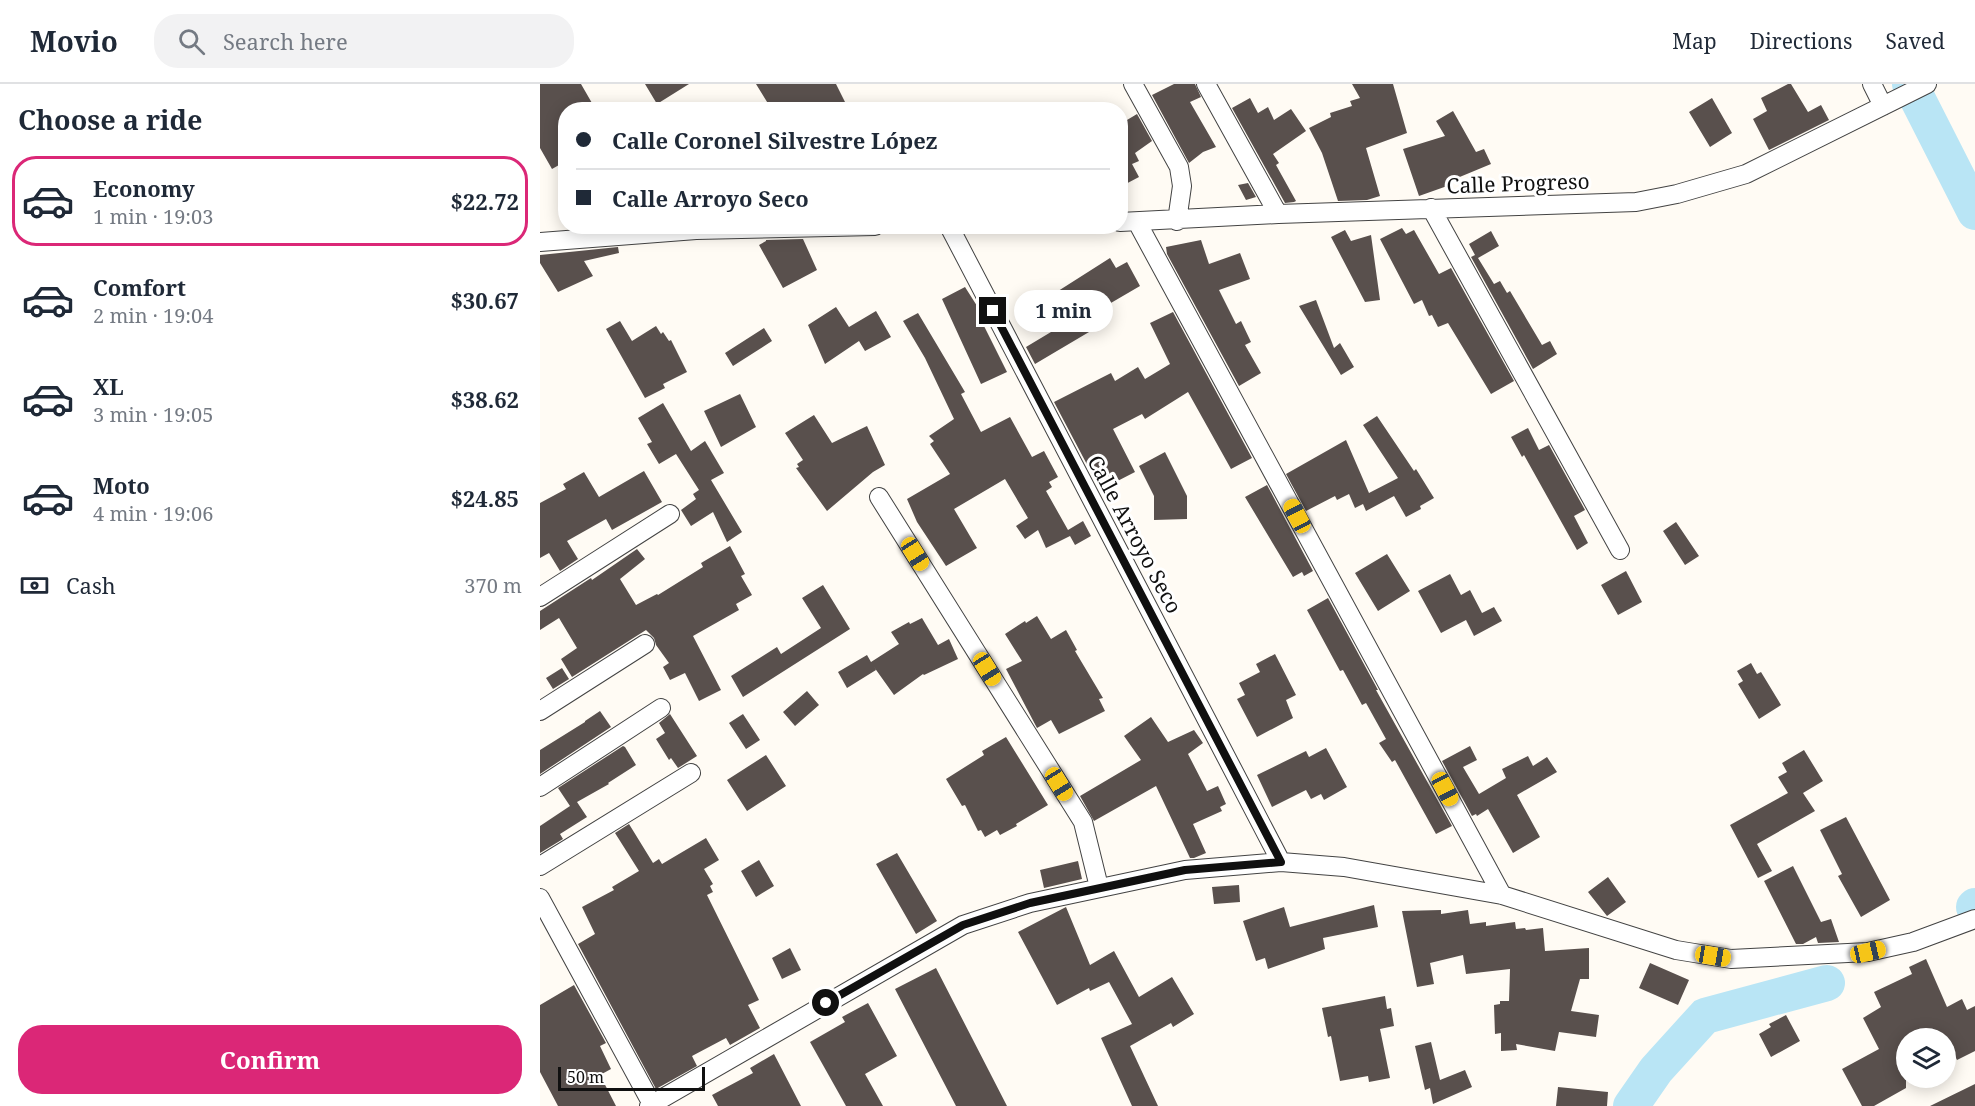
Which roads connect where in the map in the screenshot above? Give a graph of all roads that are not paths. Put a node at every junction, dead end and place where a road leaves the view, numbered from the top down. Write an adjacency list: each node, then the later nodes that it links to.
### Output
1 (1133, 84): 8 (street)
2 (1206, 84): 7 (street)
3 (1872, 84): 5 (street)
4 (1927, 84): 5 (street, Calle Progreso)
5 (1890, 103): 6 (street, Calle Progreso)
6 (1431, 208): 7 (street, Calle Progreso); 15 (street)
7 (1278, 214): 8 (street, Calle Progreso)
8 (1177, 220): 9 (street, Calle Progreso)
9 (1129, 222): 25 (street)
10 (644, 234): 12 (street)
11 (953, 234): 22 (street, Calle Arroyo Seco)
12 (540, 242)
13 (879, 497): 24 (street)
14 (670, 514): 16 (street)
15 (1620, 550)
16 (540, 597)
17 (645, 644): 19 (street)
18 (661, 708): 21 (street)
19 (540, 711)
20 (691, 773): 23 (street)
21 (540, 787)
22 (1281, 862): 24 (street); 25 (street)
23 (540, 866)
24 (1099, 887): 28 (street)
25 (1503, 895): 27 (street)
26 (540, 898): 28 (street)
27 (1975, 919)
28 (652, 1105)

